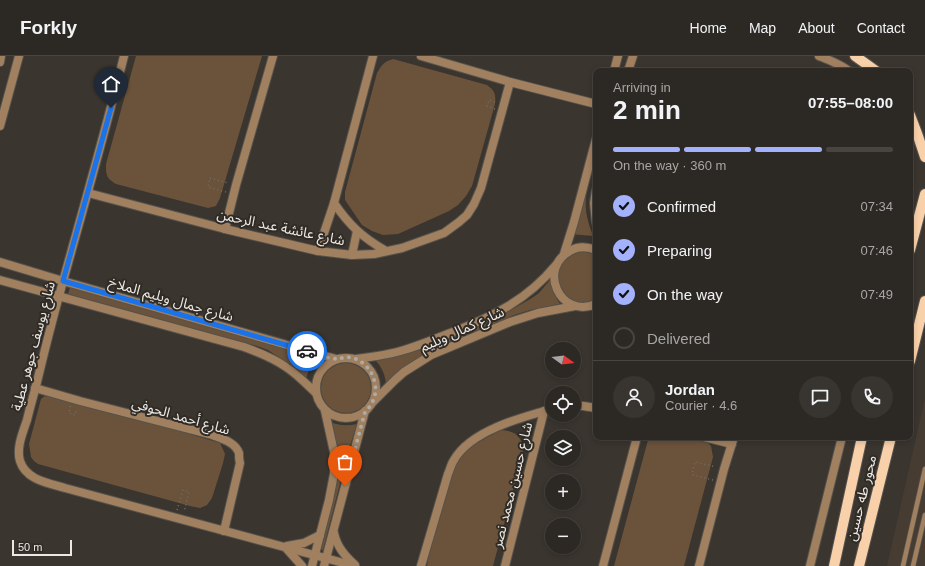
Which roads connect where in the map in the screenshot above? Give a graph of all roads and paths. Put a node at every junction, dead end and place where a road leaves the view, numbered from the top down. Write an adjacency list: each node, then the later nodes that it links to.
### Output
1 (19, 56): 18 (street)
2 (124, 56): 22 (street, شارع يوسف جوهر عطية)
3 (273, 56): 21 (street)
4 (373, 56): 25 (street)
5 (421, 56): 14 (street)
6 (618, 56): 10 (street)
7 (633, 56): 11 (street)
8 (819, 56): 12 (street)
9 (856, 56): 13 (main road)
10 (615, 68)
11 (629, 68)
12 (844, 68)
13 (872, 68)
14 (510, 82): 15 (street); 16 (street, شارع عائشة عبد الرحمن)
15 (593, 103)
16 (503, 107): 16 (path); 31 (street, شارع عائشة عبد الرحمن)
17 (913, 120): 20 (main road)
18 (0, 126)
19 (593, 150): 32 (street, شارع كمال ويليم)
20 (925, 157)
21 (236, 185): 23 (street); 23 (path)
22 (88, 193): 26 (street, شارع عائشة عبد الرحمن); 37 (street, شارع يوسف جوهر عطية)
23 (233, 194): 26 (street)
24 (925, 194): 28 (main road)
25 (334, 203): 27 (street); 30 (street)
26 (225, 228): 30 (street, شارع عائشة عبد الرحمن)
27 (357, 231): 31 (street); 33 (street)
28 (913, 239)
29 (593, 249): 32 (street)
30 (318, 251): 33 (street, شارع عائشة عبد الرحمن)
31 (386, 251): 33 (street, شارع عائشة عبد الرحمن)
32 (564, 254): 35 (street, شارع كمال ويليم)
33 (352, 255)
34 (0, 262): 37 (street, شارع جمال ويليم الملاخ)
35 (556, 265): 41 (street); 46 (street, شارع كمال ويليم)
36 (0, 280): 38 (street, شارع جمال ويليم الملاخ)
37 (63, 281): 38 (street, شارع يوسف جوهر عطية); 45 (street, شارع جمال ويليم الملاخ)
38 (59, 296): 47 (street, شارع يوسف جوهر عطية); 48 (street, شارع جمال ويليم الملاخ)
39 (925, 301): 44 (main road)
40 (593, 305): 42 (street)
41 (575, 306): 42 (street, شارع كمال ويليم); 49 (street, شارع كمال ويليم)
42 (587, 306): 43 (street)
43 (593, 308)
44 (913, 349)
45 (336, 359): 46 (street); 48 (street)
46 (356, 359): 49 (street)
47 (35, 388): 65 (street, شارع يوسف جوهر عطية); 67 (street, شارع أحمد الحوفي)
48 (316, 393): 52 (street)
49 (373, 402): 54 (street)
50 (581, 406): 51 (street)
51 (593, 408)
52 (325, 411): 54 (street); 68 (street)
53 (545, 411): 75 (street)
54 (365, 412): 66 (street)
55 (545, 421): 76 (street, شارع حسين محمد نصر)
56 (636, 440): 77 (street)
57 (841, 440): 79 (street)
58 (861, 440): 80 (main road, محور طه حسين)
59 (890, 440): 81 (main road, محور طه حسين)
60 (733, 441): 62 (street)
61 (925, 468): 82 (lane)
62 (724, 469): 63 (street); 63 (path)
63 (721, 482): 78 (street)
64 (925, 514): 83 (lane)
65 (178, 519): 65 (path); 67 (street, شارع يوسف جوهر عطية)
66 (333, 530): 71 (street); 74 (street)
67 (224, 531): 69 (street, شارع يوسف جوهر عطية)
68 (320, 535): 69 (street); 70 (street)
69 (284, 547): 70 (street, شارع يوسف جوهر عطية); 72 (street)
70 (315, 555): 71 (street, شارع يوسف جوهر عطية); 73 (street)
71 (325, 562): 74 (street, شارع يوسف جوهر عطية)
72 (302, 566)
73 (312, 566)
74 (354, 566)
75 (420, 566)
76 (505, 566)
77 (603, 566)
78 (699, 566)
79 (810, 566)
80 (834, 566)
81 (859, 566)
82 (903, 566)
83 (913, 566)

